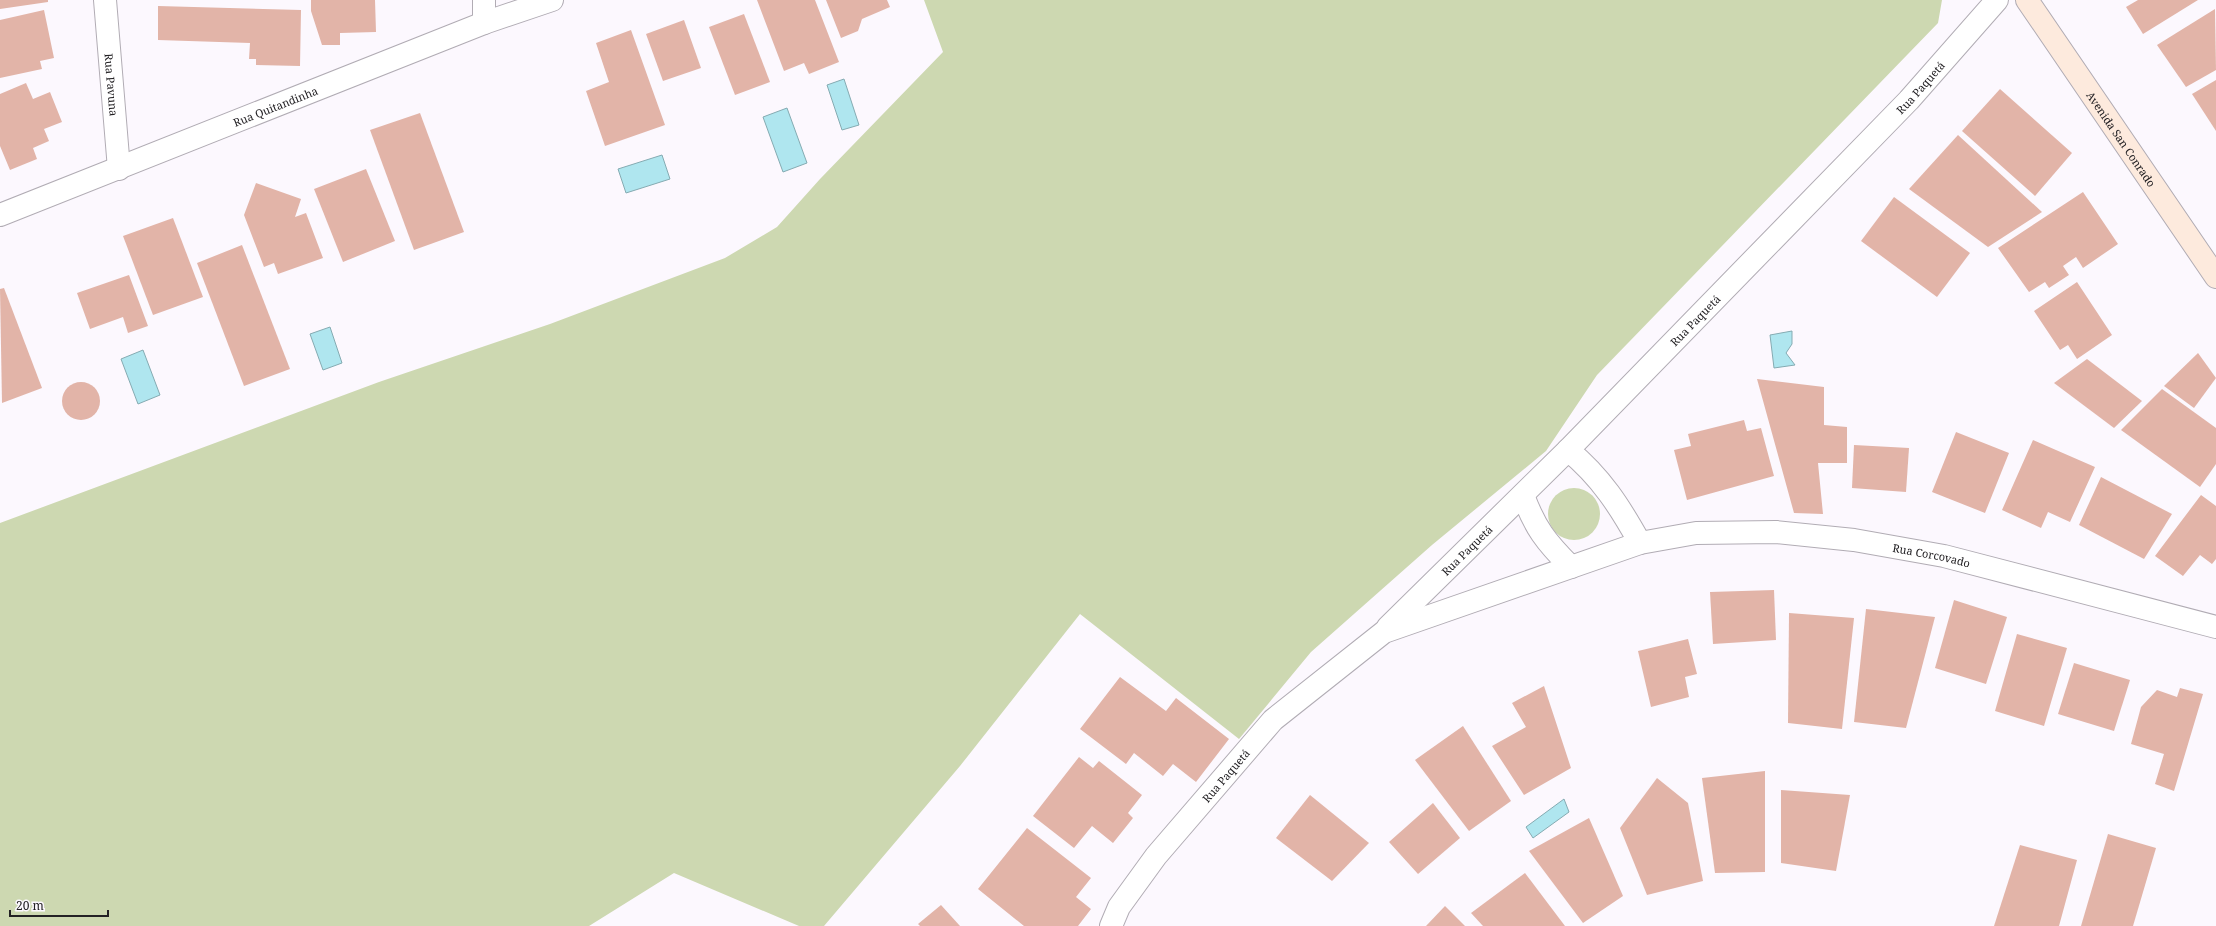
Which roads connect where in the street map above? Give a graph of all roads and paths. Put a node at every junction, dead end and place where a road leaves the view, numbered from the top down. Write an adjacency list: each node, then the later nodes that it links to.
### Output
1 (105, 0): 7 (street, Rua Pavuna)
2 (484, 0): 6 (street)
3 (552, 0): 6 (street, Rua Quitandinha)
4 (1997, 0): 10 (street, Rua Paquetá)
5 (2027, 0): 9 (street, Avenida San Conrado)
6 (484, 23): 7 (street, Rua Quitandinha)
7 (119, 169): 8 (street, Rua Quitandinha)
8 (0, 215)
9 (2216, 277)
10 (1568, 450): 11 (street, Rua Paquetá); 12 (street)
11 (1523, 495): 13 (street); 15 (street, Rua Paquetá)
12 (1640, 543): 13 (street, Rua Paquetá); 14 (street, Rua Corcovado)
13 (1571, 567): 15 (street, Rua Paquetá)
14 (2216, 627)
15 (1384, 632): 16 (street, Rua Paquetá)
16 (1111, 926)

